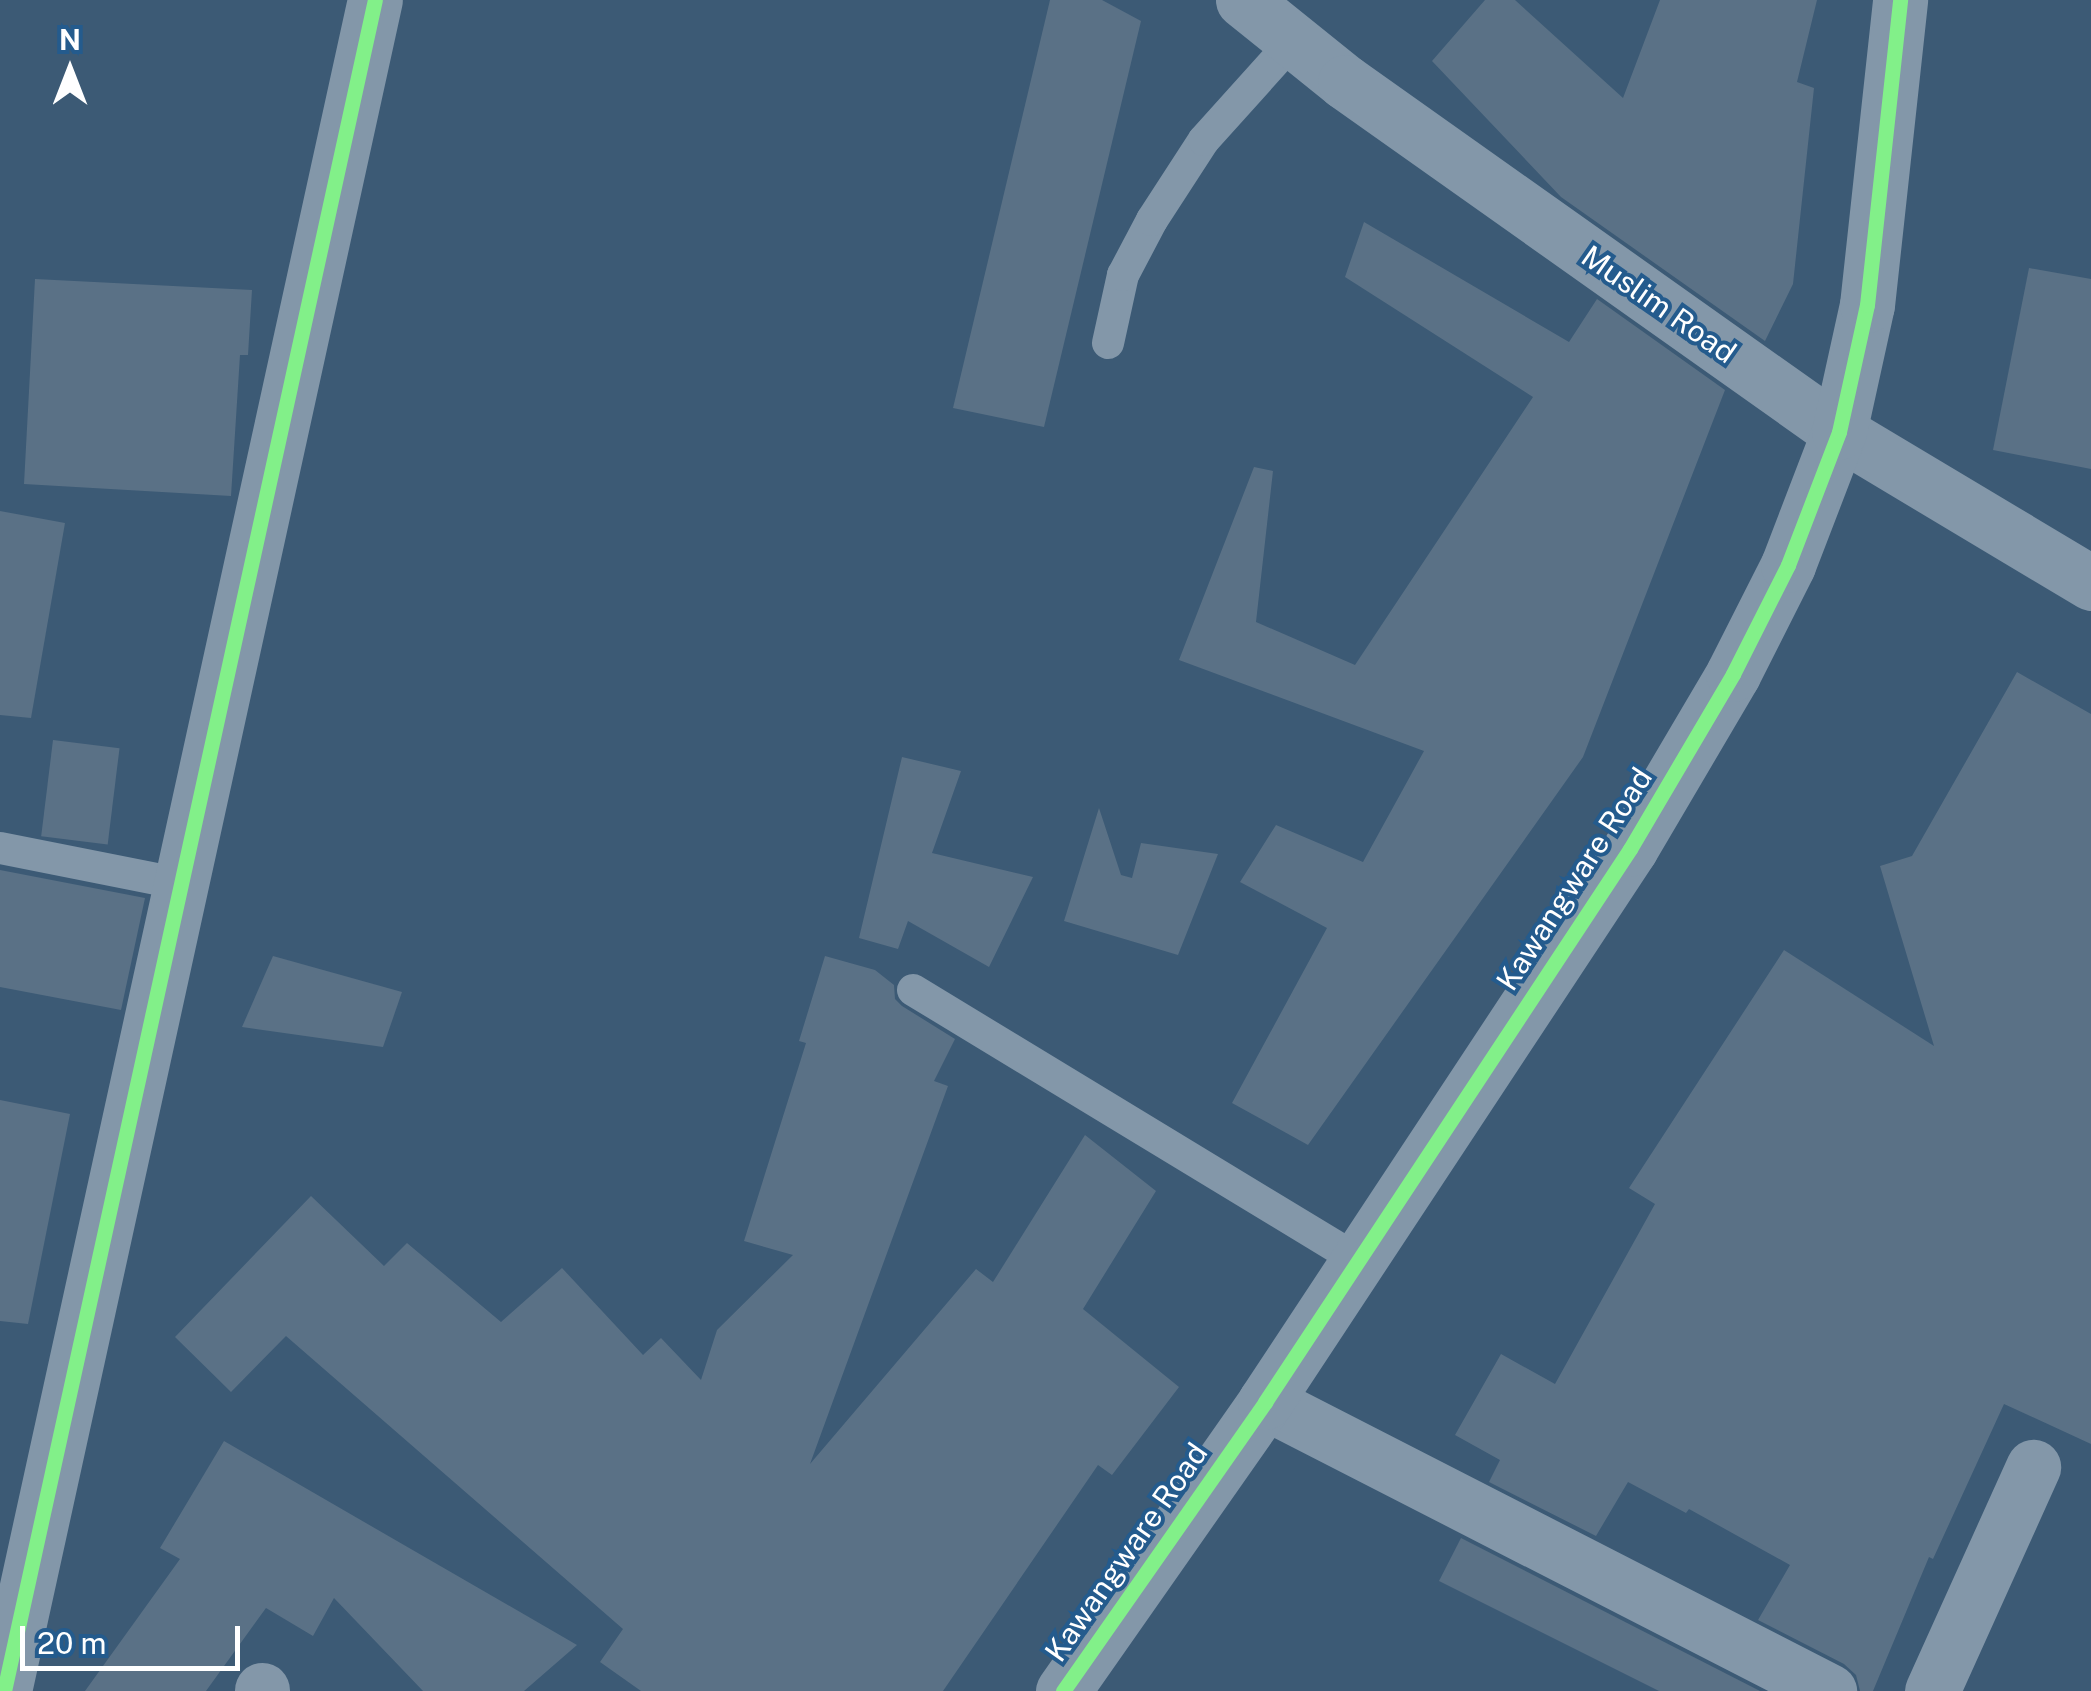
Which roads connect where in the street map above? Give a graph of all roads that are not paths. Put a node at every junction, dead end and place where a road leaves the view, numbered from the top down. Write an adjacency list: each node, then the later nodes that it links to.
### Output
1 (375, 0): 9 (street)
2 (1244, 0): 4 (street, Muslim Road)
3 (1900, 0): 6 (street, Kawangware Road)
4 (1293, 41): 5 (lane); 6 (street, Muslim Road)
5 (1108, 343)
6 (1839, 432): 7 (street, Muslim Road); 11 (street, Kawangware Road)
7 (2091, 583)
8 (0, 848): 9 (lane)
9 (181, 884): 15 (street)
10 (913, 990): 11 (lane)
11 (1358, 1260): 12 (street, Kawangware Road)
12 (1265, 1402): 14 (street, Kawangware Road); 16 (street)
13 (2033, 1467): 17 (street)
14 (1067, 1690)
15 (4, 1691)
16 (1828, 1691)
17 (1932, 1691)

